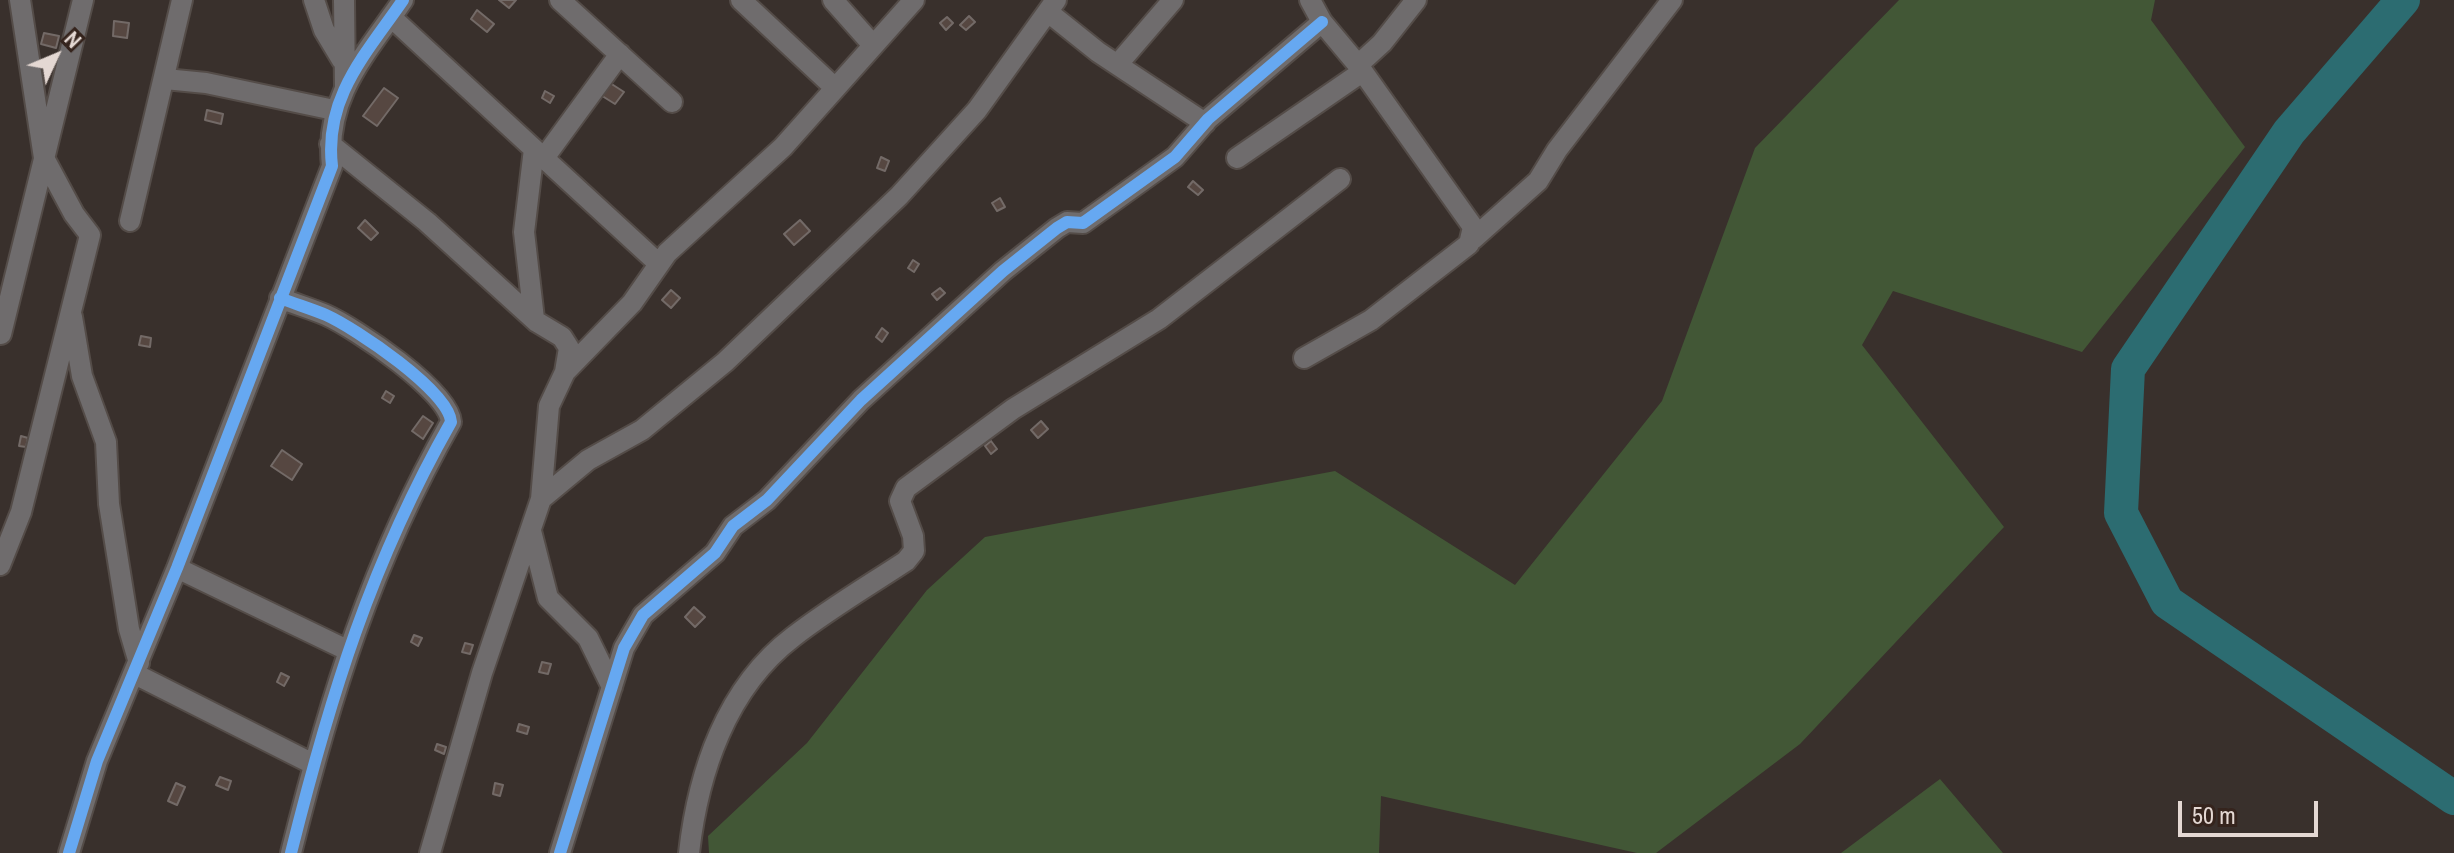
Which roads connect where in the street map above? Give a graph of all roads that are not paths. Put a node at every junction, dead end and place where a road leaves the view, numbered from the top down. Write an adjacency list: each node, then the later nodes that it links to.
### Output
1 (20, 0): 30 (street)
2 (83, 0): 30 (street)
3 (182, 0): 22 (street)
4 (314, 0): 19 (street)
5 (344, 0): 19 (street)
6 (560, 0): 18 (street)
7 (741, 0): 23 (street)
8 (833, 0): 17 (street)
9 (914, 0): 17 (street)
10 (1173, 0): 20 (street)
11 (1310, 0): 16 (street)
12 (1416, 0): 21 (street)
13 (1672, 0): 34 (street)
14 (1052, 6): 20 (street); 42 (street)
15 (397, 8): 24 (street); 29 (street)
16 (1322, 22): 21 (street); 27 (street)
17 (872, 44): 23 (street)
18 (620, 54): 25 (street); 29 (street)
19 (342, 60): 24 (street)
20 (1118, 64): 27 (street)
21 (1360, 69): 31 (street); 34 (street)
22 (165, 79): 26 (street); 33 (street)
23 (834, 87): 35 (street)
24 (345, 88): 26 (street)
25 (672, 102)
26 (334, 110): 28 (street)
27 (1205, 123): 48 (street)
28 (330, 144): 36 (street); 38 (street)
29 (539, 153): 35 (street); 38 (street)
30 (44, 158): 37 (street); 39 (street)
31 (1237, 158)
32 (1340, 179): 54 (street)
33 (130, 221)
34 (1473, 239): 40 (street)
35 (659, 264): 41 (street)
36 (280, 298): 45 (street); 46 (street)
37 (71, 313): 44 (street); 47 (street)
38 (534, 319): 41 (street)
39 (1, 334)
40 (1304, 358)
41 (565, 372): 42 (street)
42 (541, 499): 43 (street)
43 (531, 531): 48 (street); 52 (street)
44 (0, 565)
45 (177, 568): 46 (street); 47 (street)
46 (347, 650): 49 (street)
47 (137, 669): 49 (street); 50 (street)
48 (612, 687): 53 (street)
49 (313, 764): 51 (street)
50 (69, 853)
51 (291, 853)
52 (430, 853)
53 (560, 853)
54 (689, 853)

